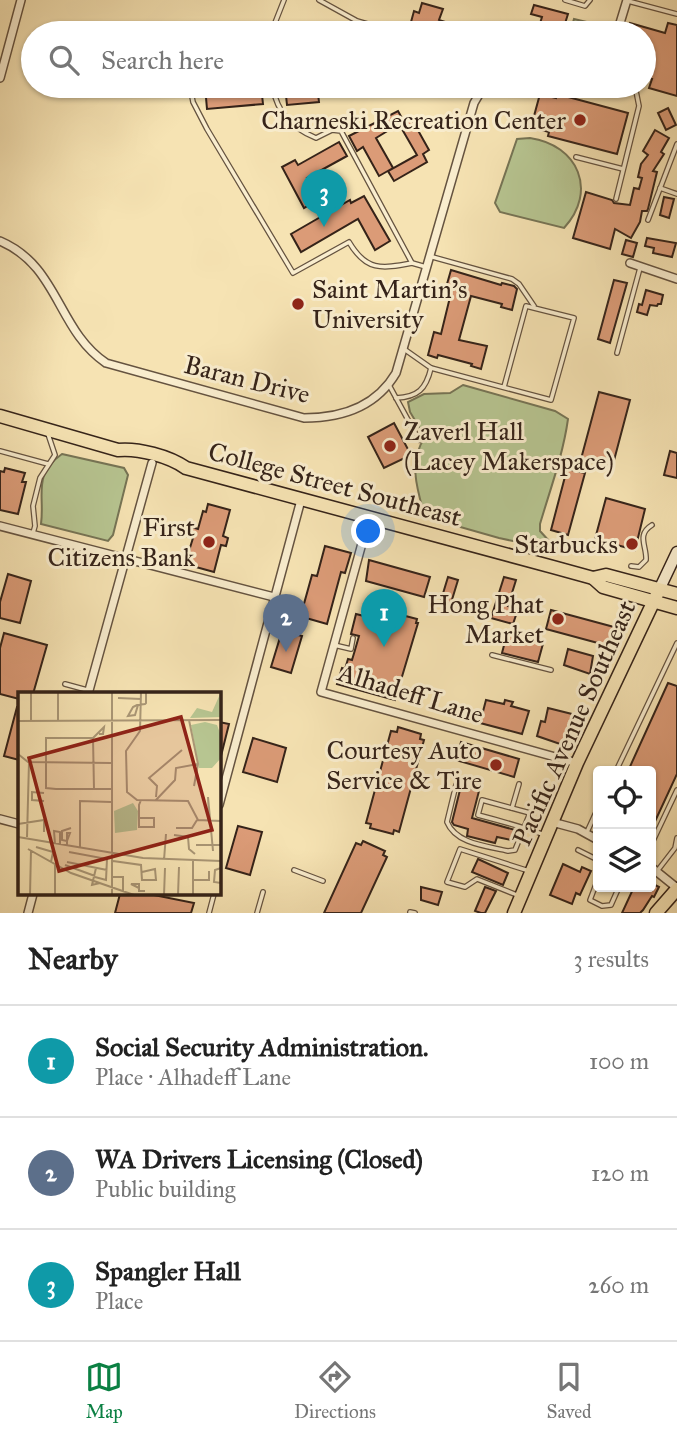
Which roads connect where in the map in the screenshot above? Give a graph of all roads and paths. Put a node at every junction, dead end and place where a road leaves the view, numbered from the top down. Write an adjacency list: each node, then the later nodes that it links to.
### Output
1 (21, 0): 11 (street)
2 (284, 0): 8 (lane)
3 (319, 0): 9 (lane)
4 (565, 0): 5 (lane)
5 (590, 0)
6 (626, 0): 7 (lane); 10 (street)
7 (677, 14)
8 (276, 21)
9 (357, 21)
10 (620, 21)
11 (0, 78)
12 (192, 98): 25 (lane)
13 (275, 98): 25 (lane)
14 (477, 98): 24 (street)
15 (637, 98): 18 (lane)
16 (677, 144): 19 (lane)
17 (576, 157): 18 (lane)
18 (623, 169): 21 (lane)
19 (660, 188): 20 (lane); 22 (lane)
20 (677, 194)
21 (616, 199)
22 (648, 220)
23 (0, 241): 34 (street, Baran Drive)
24 (429, 256): 28 (street); 30 (lane)
25 (412, 263): 28 (lane)
26 (630, 263): 27 (street)
27 (641, 266): 29 (street); 32 (lane)
28 (425, 267): 31 (street)
29 (677, 279)
30 (535, 308): 35 (lane); 35 (lane)
31 (404, 349): 33 (lane); 34 (street)
32 (617, 353)
33 (430, 368): 35 (lane); 36 (lane)
34 (389, 385): 36 (lane)
35 (504, 387)
36 (396, 398): 39 (lane)
37 (0, 416): 38 (main road, College Street Southeast)
38 (46, 429): 40 (main road, College Street Southeast); 43 (lane)
39 (419, 440)
40 (118, 450): 42 (main road, College Street Southeast); 44 (main road, College Street Southeast)
41 (0, 451): 43 (lane)
42 (152, 463): 44 (main road, College Street Southeast); 51 (street)
43 (48, 464): 49 (lane)
44 (186, 468): 45 (main road, College Street Southeast)
45 (301, 500): 46 (main road, College Street Southeast); 56 (street)
46 (369, 519): 53 (main road, College Street Southeast); 61 (street, Alhadeff Lane)
47 (652, 525): 52 (lane)
48 (0, 526): 49 (street)
49 (33, 533): 51 (street)
50 (677, 552): 54 (main road, Pacific Avenue Southeast)
51 (125, 559): 56 (street); 65 (street)
52 (631, 566)
53 (593, 578): 54 (main road, College Street Southeast); 57 (main road, College Street Southeast)
54 (660, 590): 55 (main road, College Street Southeast); 57 (main road, Pacific Avenue Southeast)
55 (677, 594)
56 (274, 597): 71 (street)
57 (653, 602): 58 (main road, College Street Southeast); 66 (main road, Pacific Avenue Southeast)
58 (677, 608)
59 (354, 638): 61 (lane)
60 (677, 643): 67 (lane)
61 (334, 645): 66 (street, Alhadeff Lane)
62 (492, 655): 63 (lane)
63 (551, 670)
64 (65, 684): 65 (lane)
65 (89, 692)
66 (577, 763): 75 (main road, Pacific Avenue Southeast)
67 (618, 766)
68 (519, 784): 72 (lane)
69 (456, 785): 77 (lane)
70 (677, 790): 79 (lane)
71 (220, 801)
72 (512, 808): 77 (lane); 77 (lane)
73 (0, 819): 76 (street)
74 (593, 819): 78 (lane)
75 (552, 822): 78 (street); 80 (main road, Pacific Avenue Southeast)
76 (18, 824)
77 (524, 827): 80 (lane)
78 (586, 834): 81 (street)
79 (656, 834)
80 (547, 835): 88 (main road, Pacific Avenue Southeast)
81 (593, 838)
82 (677, 838): 85 (lane)
83 (578, 850): 84 (lane)
84 (593, 858)
85 (656, 867)
86 (294, 870): 89 (lane)
87 (656, 871): 90 (street)
88 (531, 872): 96 (main road, Pacific Avenue Southeast); 96 (lane)
89 (323, 881)
90 (677, 888): 101 (main road)
91 (263, 892): 99 (lane)
92 (593, 892): 93 (lane)
93 (617, 892)
94 (33, 895): 97 (street)
95 (214, 895): 98 (lane)
96 (521, 897): 100 (main road, Pacific Avenue Southeast)
97 (28, 913)
98 (209, 913)
99 (257, 913)
100 (514, 913)
101 (656, 913)

